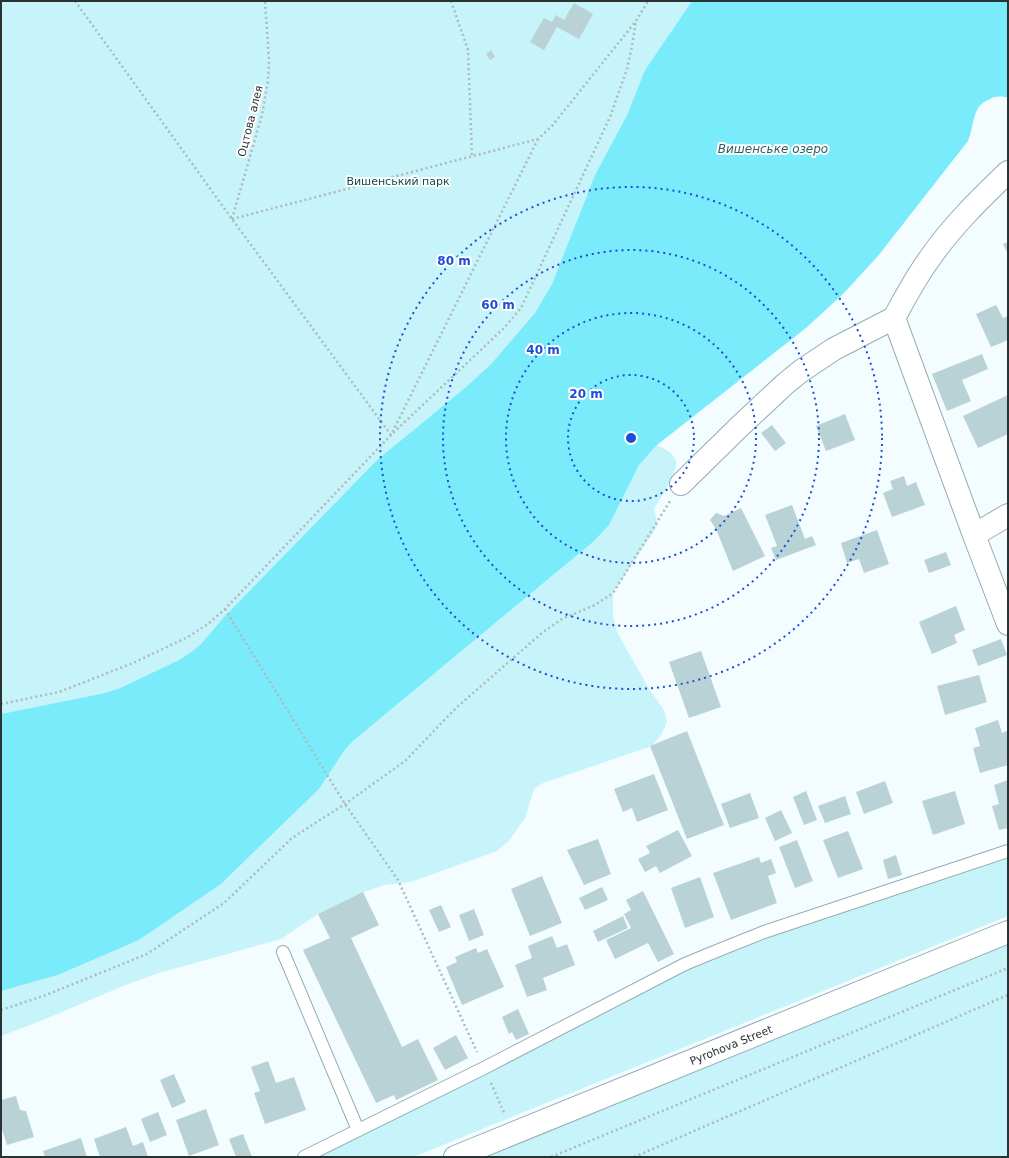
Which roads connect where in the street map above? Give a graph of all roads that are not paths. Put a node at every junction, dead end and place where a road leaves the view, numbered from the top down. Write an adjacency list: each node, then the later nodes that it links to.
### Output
1 (1008, 172): 2 (street)
2 (894, 318): 3 (street); 5 (street)
3 (681, 484)
4 (1008, 515): 5 (street)
5 (974, 535): 6 (street)
6 (1008, 624)
7 (1008, 851): 10 (lane)
8 (1008, 932): 12 (street, Pyrohova Street)
9 (283, 952): 10 (lane)
10 (358, 1130): 11 (lane)
11 (304, 1157)
12 (455, 1157)

